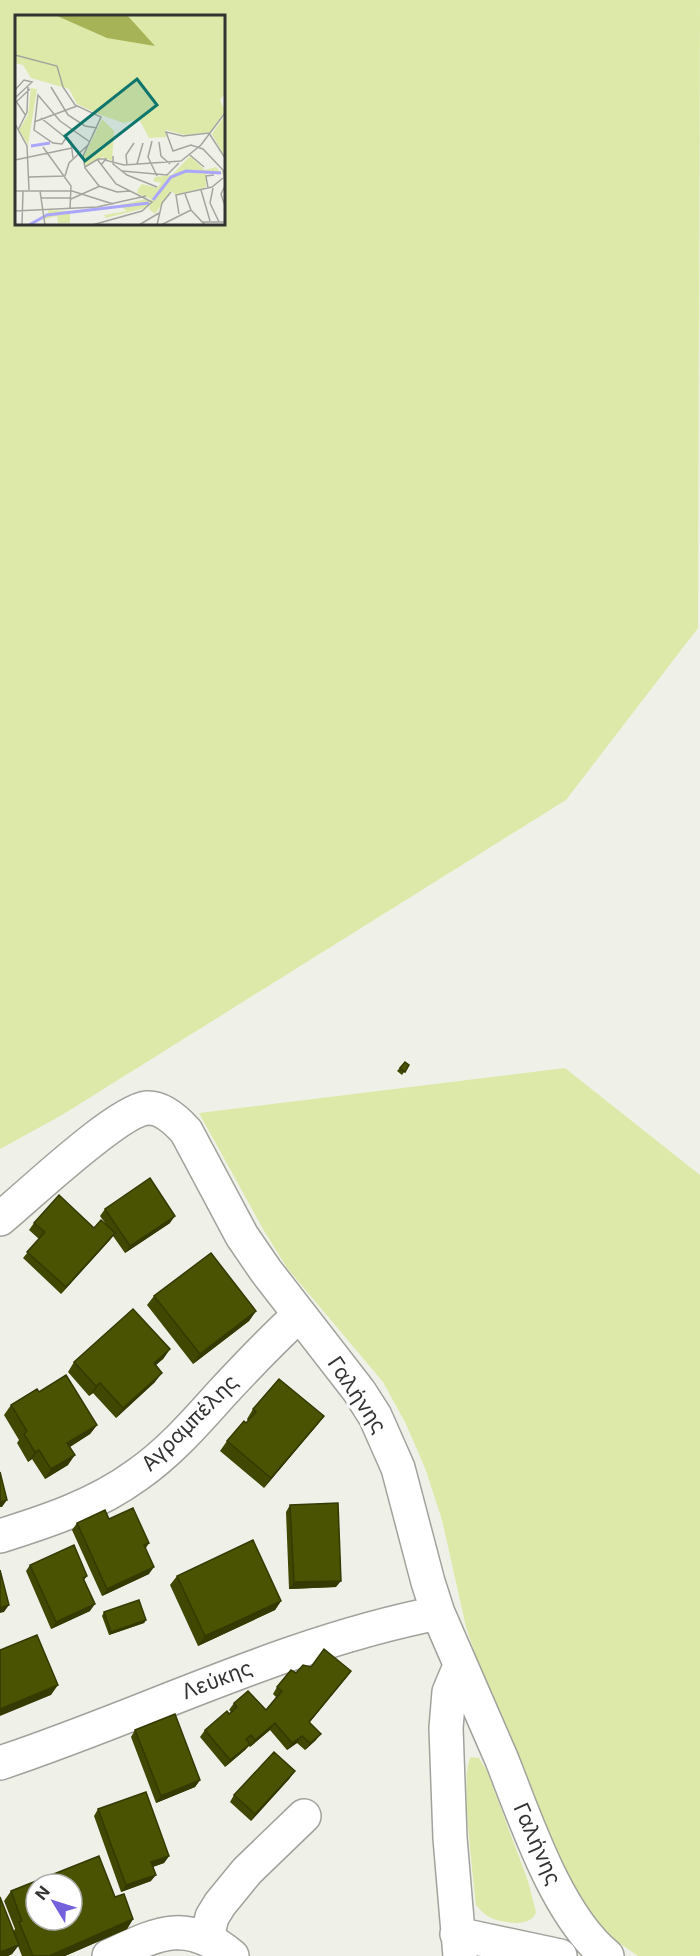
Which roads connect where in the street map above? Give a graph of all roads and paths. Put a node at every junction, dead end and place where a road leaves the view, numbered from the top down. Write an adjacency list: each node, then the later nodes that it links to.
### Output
1 (0, 1219): 2 (street, Γαλήνης)
2 (299, 1315): 3 (street, Αγραμπέλης); 4 (street, Γαλήνης)
3 (0, 1536)
4 (438, 1613): 5 (street, Γαλήνης); 6 (street, Λεύκης)
5 (460, 1666): 8 (street); 12 (street, Γαλήνης)
6 (0, 1763)
7 (304, 1816): 9 (street)
8 (458, 1945): 11 (street)
9 (219, 1947): 10 (street)
10 (109, 1956)
11 (560, 1956)
12 (607, 1956)

